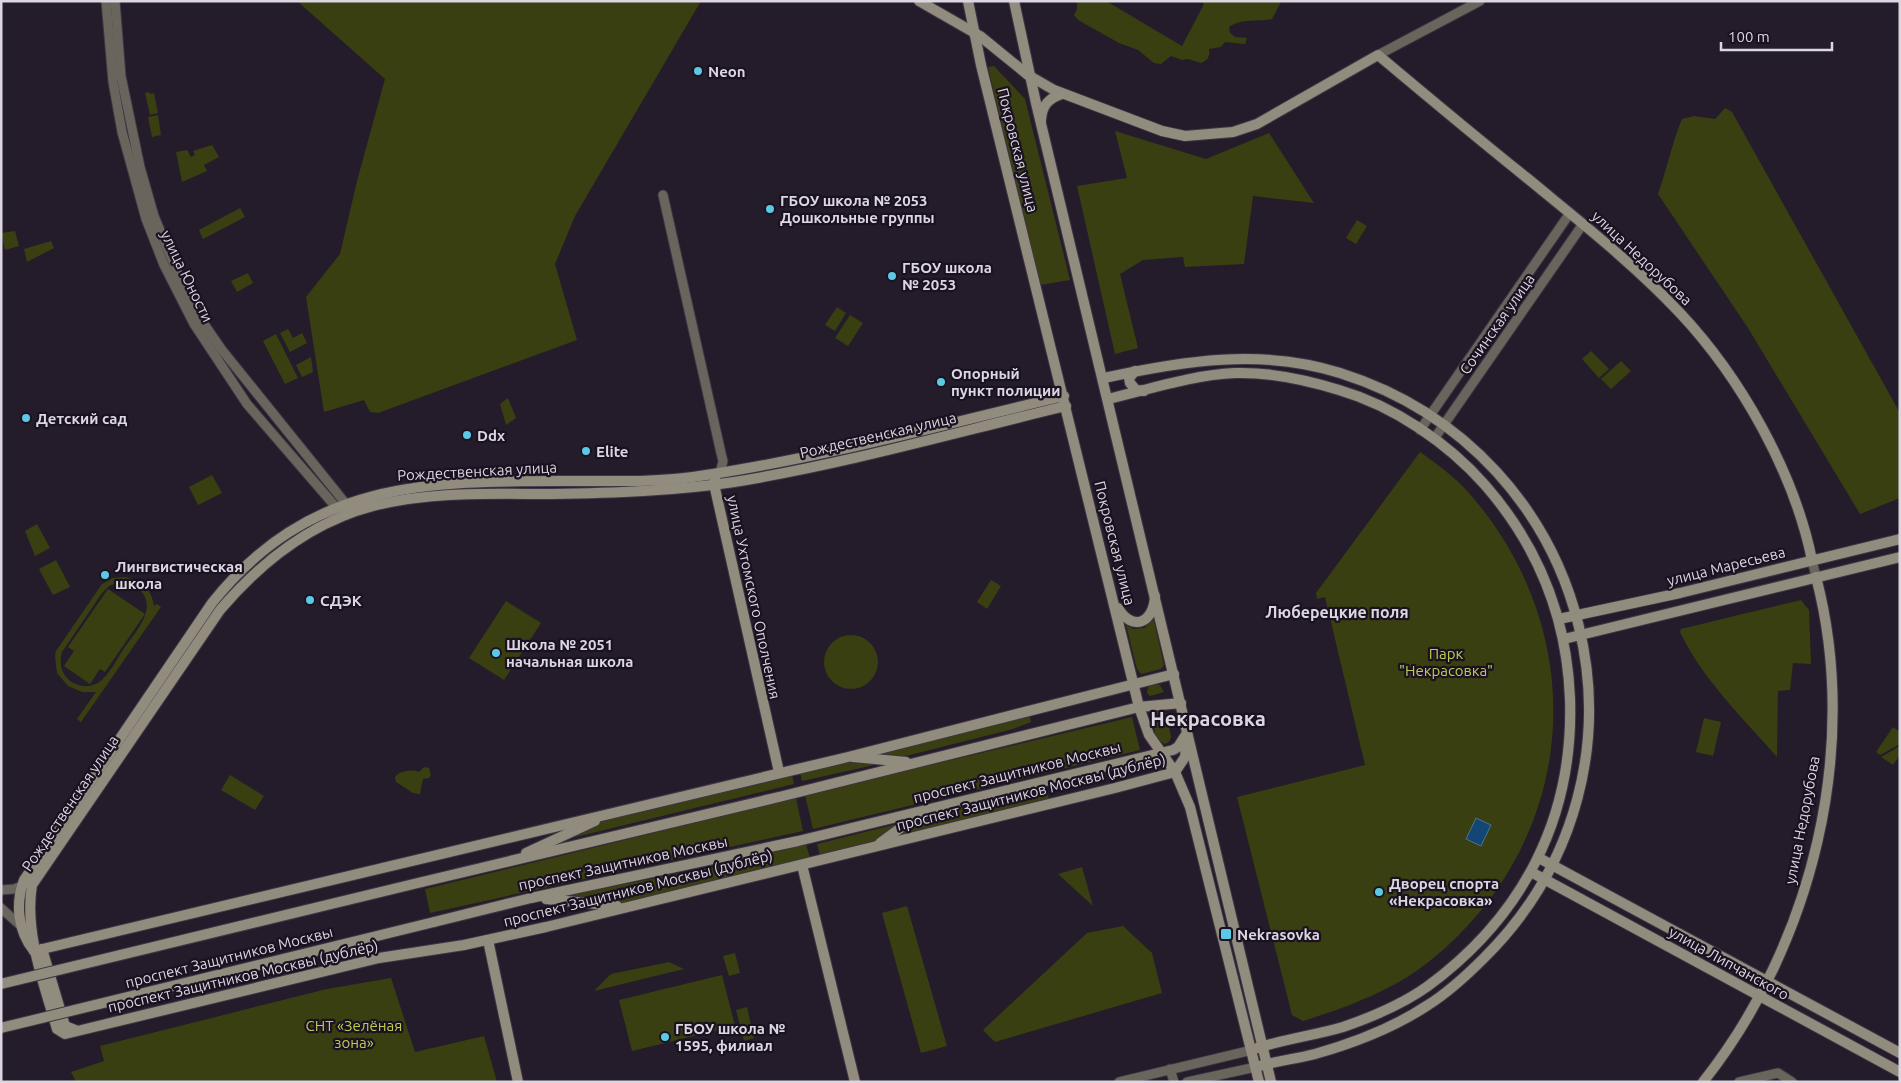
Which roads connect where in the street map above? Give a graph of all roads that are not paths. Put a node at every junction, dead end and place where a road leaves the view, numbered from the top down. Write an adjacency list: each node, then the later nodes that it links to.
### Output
1 (106, 1): 21 (street, улица Юности)
2 (115, 1): 18 (street, улица Юности)
3 (919, 1): 7 (street)
4 (968, 1): 7 (street, Покровская улица)
5 (1014, 1): 9 (street, Покровская улица)
6 (1480, 1): 8 (street)
7 (976, 33): 9 (street); 20 (street, Покровская улица)
8 (1378, 55): 10 (street); 13 (street, улица Недорубова)
9 (1031, 77): 10 (street); 11 (street, Покровская улица)
10 (1062, 94): 11 (street)
11 (1041, 125): 16 (street, Покровская улица)
12 (663, 195): 26 (street, улица Ухтомского Ополчения)
13 (1570, 213): 14 (street, улица Недорубова); 22 (street, Сочинская улица)
14 (1583, 224): 23 (street, Сочинская улица); 32 (street, улица Недорубова)
15 (1135, 371): 16 (street); 17 (street); 22 (street)
16 (1104, 378): 19 (street, Покровская улица)
17 (1144, 390): 19 (street); 24 (street)
18 (259, 395): 21 (street); 28 (street, улица Юности)
19 (1108, 398): 36 (street, Покровская улица)
20 (1065, 401): 26 (street, Рождественская улица); 27 (street, Рождественская улица); 37 (street, Покровская улица)
21 (247, 404): 28 (street, улица Юности)
22 (1430, 415): 23 (street); 24 (street, Сочинская улица)
23 (1444, 424): 25 (street, Сочинская улица); 34 (street)
24 (1420, 430): 25 (street)
25 (1434, 439): 35 (street)
26 (720, 473): 27 (street, улица Ухтомского Ополчения); 28 (street, Рождественская улица)
27 (714, 484): 29 (street, Рождественская улица); 50 (street, улица Ухтомского Ополчения)
28 (341, 505): 29 (street, улица Юности); 61 (street, Рождественская улица)
29 (348, 515): 68 (street, Рождественская улица)
30 (1900, 539): 32 (street, улица Маресьева)
31 (1900, 557): 33 (street)
32 (1812, 560): 33 (street, улица Недорубова); 38 (street, улица Маресьева)
33 (1816, 577): 40 (street); 69 (street, улица Недорубова)
34 (1564, 583): 35 (street); 38 (street)
35 (1548, 587): 39 (street)
36 (1155, 590): 37 (street); 42 (street, Покровская улица)
37 (1114, 600): 43 (street, Покровская улица)
38 (1576, 616): 39 (street, улица Маресьева); 40 (street)
39 (1559, 619): 41 (street)
40 (1580, 635): 41 (street); 58 (street)
41 (1564, 639): 55 (street)
42 (1174, 674): 43 (street); 44 (street, Покровская улица)
43 (1134, 684): 45 (street, Покровская улица); 48 (street)
44 (1181, 702): 45 (street, проспект Защитников Москвы); 46 (street, Покровская улица)
45 (1139, 707): 47 (street, Покровская улица); 49 (street, проспект Защитников Москвы)
46 (1187, 733): 47 (street, проспект Защитников Москвы); 51 (street, проспект Защитников Москвы (дублёр)); 75 (street, Покровская улица)
47 (1160, 752): 51 (street, Покровская улица); 52 (street, проспект Защитников Москвы)
48 (848, 757): 49 (street); 50 (street)
49 (922, 762): 56 (street, проспект Защитников Москвы)
50 (779, 772): 53 (street)
51 (1175, 772): 54 (street, проспект Защитников Москвы (дублёр)); 76 (street, Покровская улица)
52 (927, 809): 54 (street); 63 (street, проспект Защитников Москвы)
53 (612, 813): 56 (street); 68 (street)
54 (875, 846): 57 (street, проспект Защитников Москвы (дублёр))
55 (1539, 858): 58 (street, улица Липчанского); 59 (street)
56 (504, 863): 70 (street, проспект Защитников Москвы, bridge)
57 (802, 865): 64 (street, проспект Защитников Москвы (дублёр)); 84 (street)
58 (1553, 866): 60 (street); 69 (street, улица Липчанского)
59 (1531, 872): 60 (street, улица Липчанского); 74 (street)
60 (1545, 880): 71 (street, улица Липчанского); 78 (street)
61 (22, 886): 62 (street); 66 (street, Рождественская улица)
62 (1, 890)
63 (531, 898): 64 (street); 72 (street, проспект Защитников Москвы, bridge)
64 (625, 907): 67 (street, проспект Защитников Москвы (дублёр))
65 (1, 908): 66 (street)
66 (21, 926): 68 (street, Рождественская улица)
67 (488, 940): 73 (street, проспект Защитников Москвы (дублёр)); 83 (street)
68 (35, 948): 73 (street); 73 (street, проспект Защитников Москвы (дублёр))
69 (1768, 981): 71 (street, улица Недорубова); 77 (street, улица Липчанского)
70 (1, 984)
71 (1760, 997): 82 (street, улица Липчанского); 90 (street, улица Недорубова)
72 (1, 1028)
73 (78, 1030)
74 (1313, 1034): 75 (street); 78 (street)
75 (1262, 1046): 76 (street); 79 (street, Покровская улица)
76 (1252, 1050): 80 (street, Покровская улица); 81 (street)
77 (1900, 1053)
78 (1315, 1054): 79 (street)
79 (1267, 1063): 80 (street); 89 (street, Покровская улица)
80 (1256, 1067): 87 (street); 88 (street, Покровская улица)
81 (1170, 1069): 85 (street); 86 (street)
82 (1900, 1072)
83 (518, 1082)
84 (855, 1082)
85 (1119, 1082)
86 (1174, 1082)
87 (1187, 1082)
88 (1259, 1082)
89 (1271, 1082)
90 (1703, 1082)
91 (1740, 1082): 92 (street)
92 (1792, 1082)

